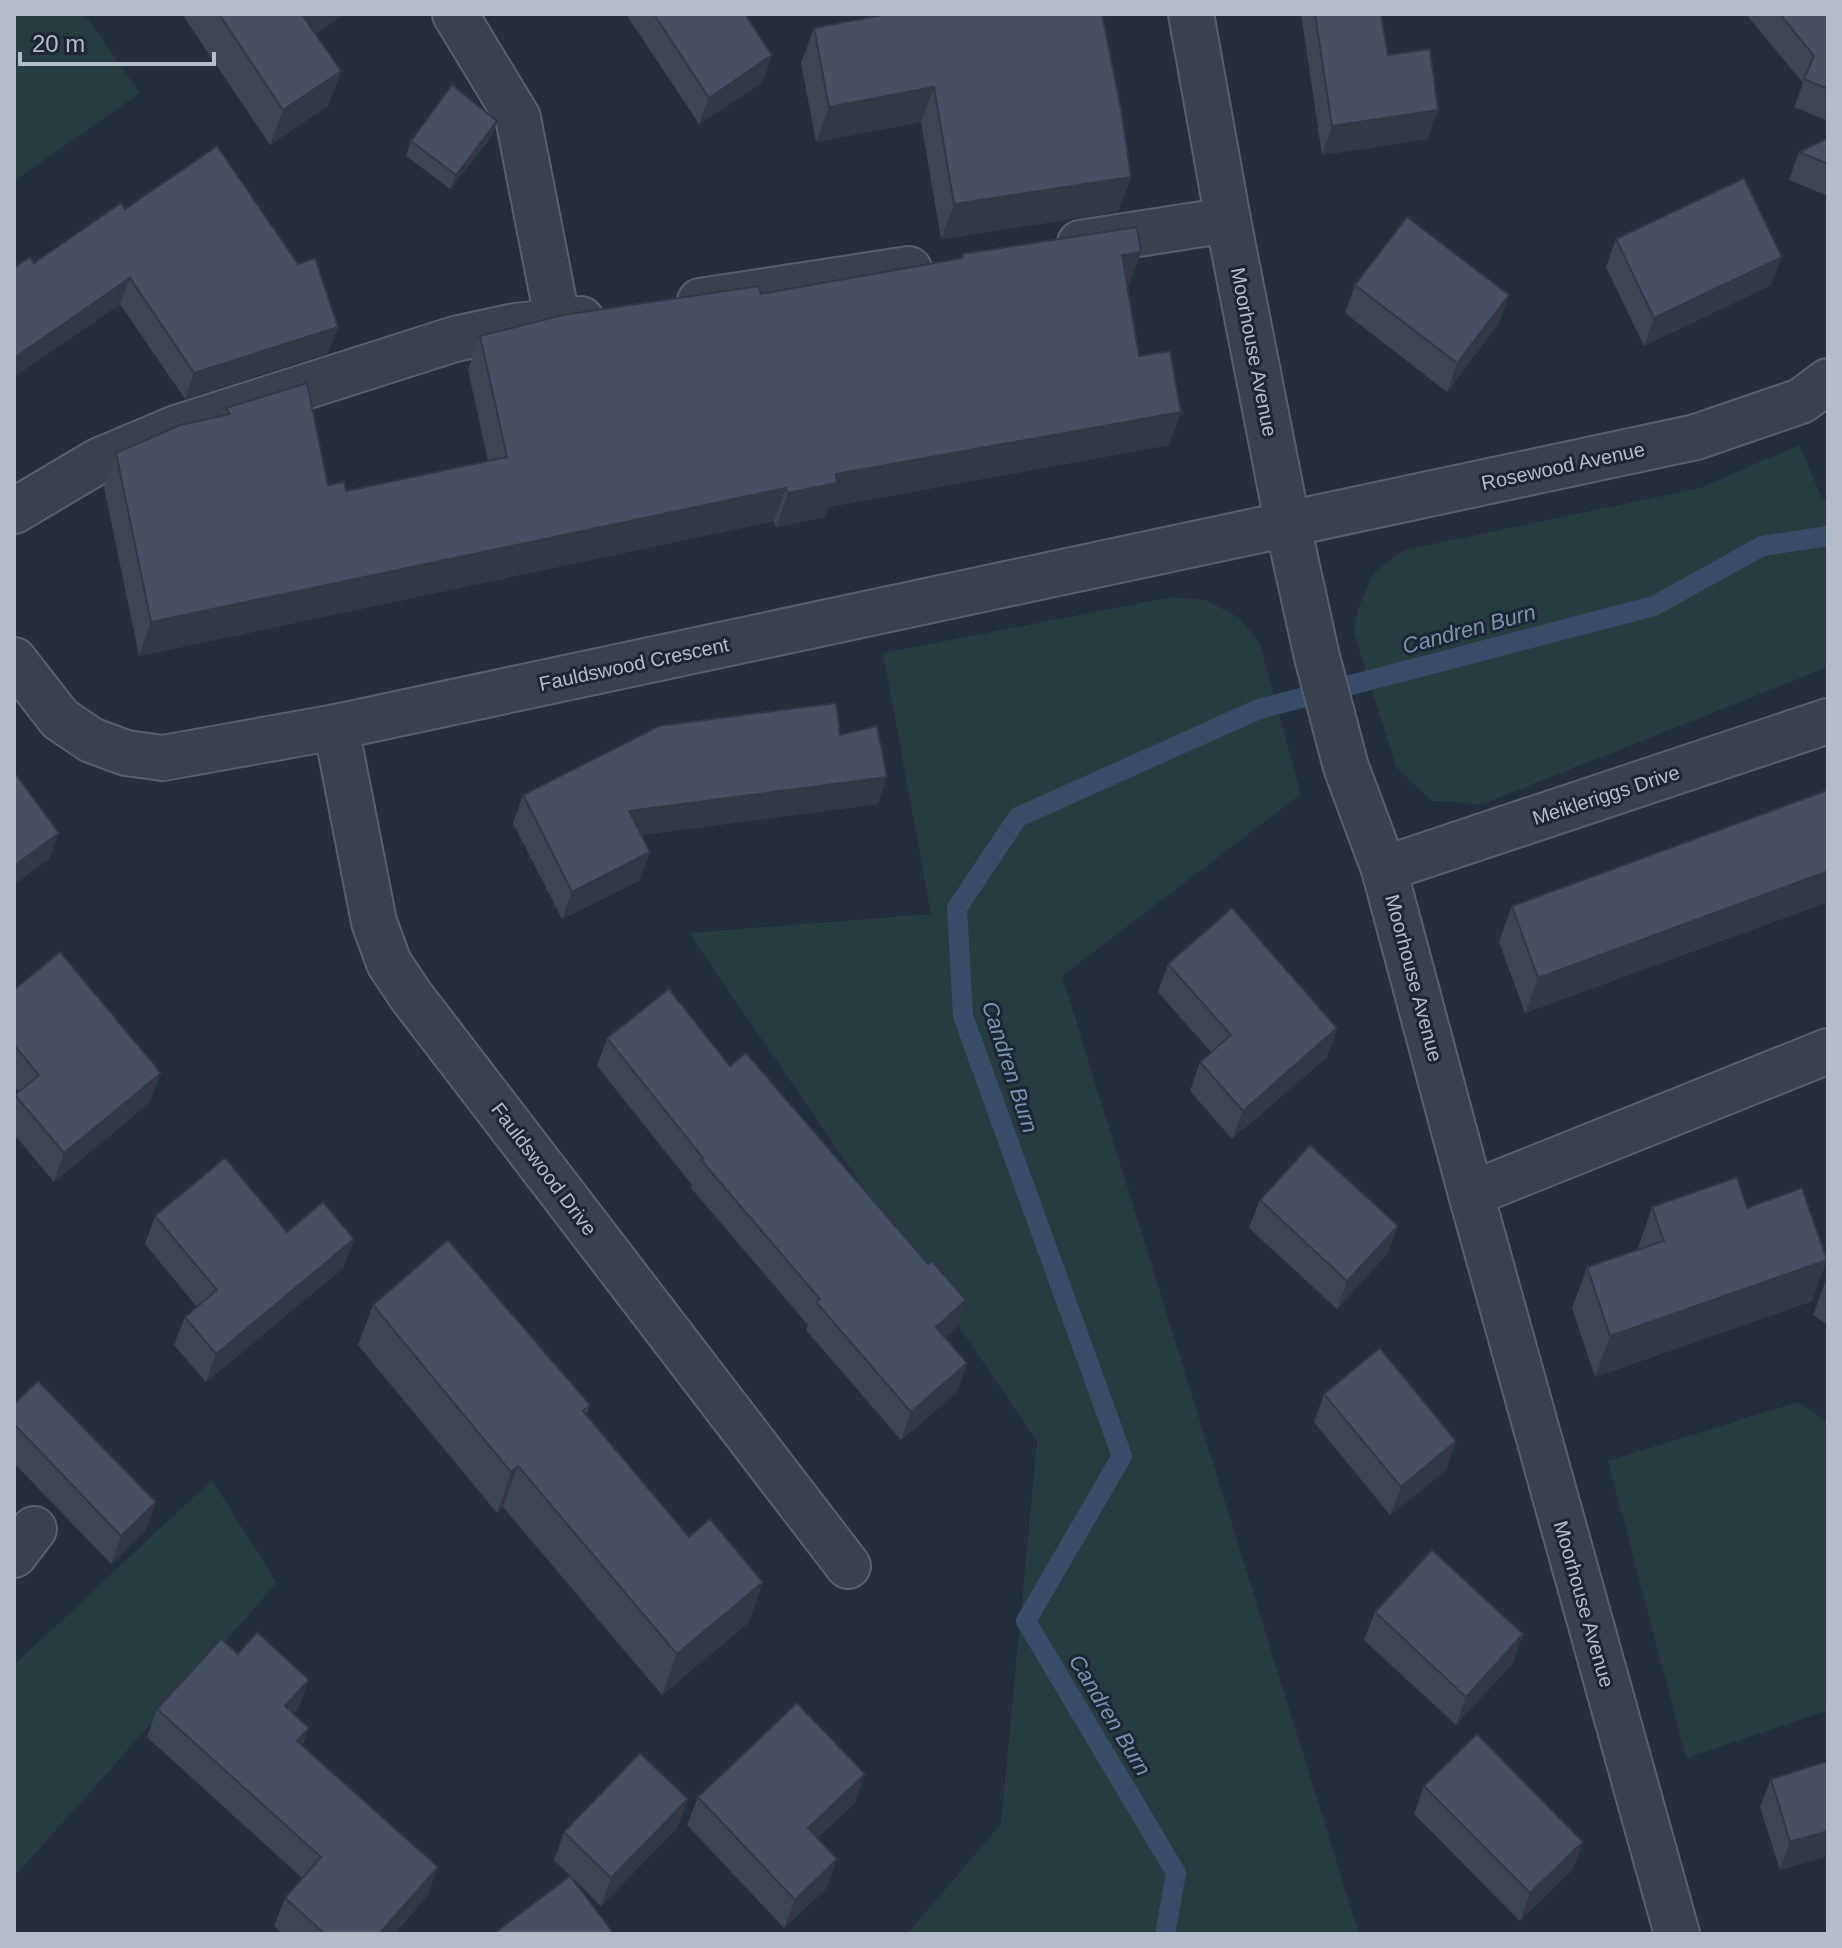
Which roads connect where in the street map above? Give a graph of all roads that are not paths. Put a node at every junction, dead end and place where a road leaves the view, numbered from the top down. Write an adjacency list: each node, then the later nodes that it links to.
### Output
1 (455, 14): 8 (street)
2 (1191, 14): 3 (street, Moorhouse Avenue)
3 (1228, 220): 4 (street); 11 (street, Moorhouse Avenue)
4 (1041, 249)
5 (947, 263): 6 (street)
6 (667, 306)
7 (620, 313): 8 (street)
8 (558, 323): 10 (street)
9 (1828, 381): 11 (street, Rosewood Avenue)
10 (14, 511)
11 (1288, 526): 14 (street, Fauldswood Crescent); 15 (street, Moorhouse Avenue)
12 (14, 660): 14 (street, Fauldswood Crescent)
13 (1828, 721): 15 (street, Meikleriggs Drive)
14 (336, 727): 18 (street, Fauldswood Drive)
15 (1384, 869): 17 (street, Moorhouse Avenue)
16 (1828, 1051): 17 (street)
17 (1471, 1194): 19 (street, Moorhouse Avenue)
18 (848, 1566)
19 (1677, 1934)

